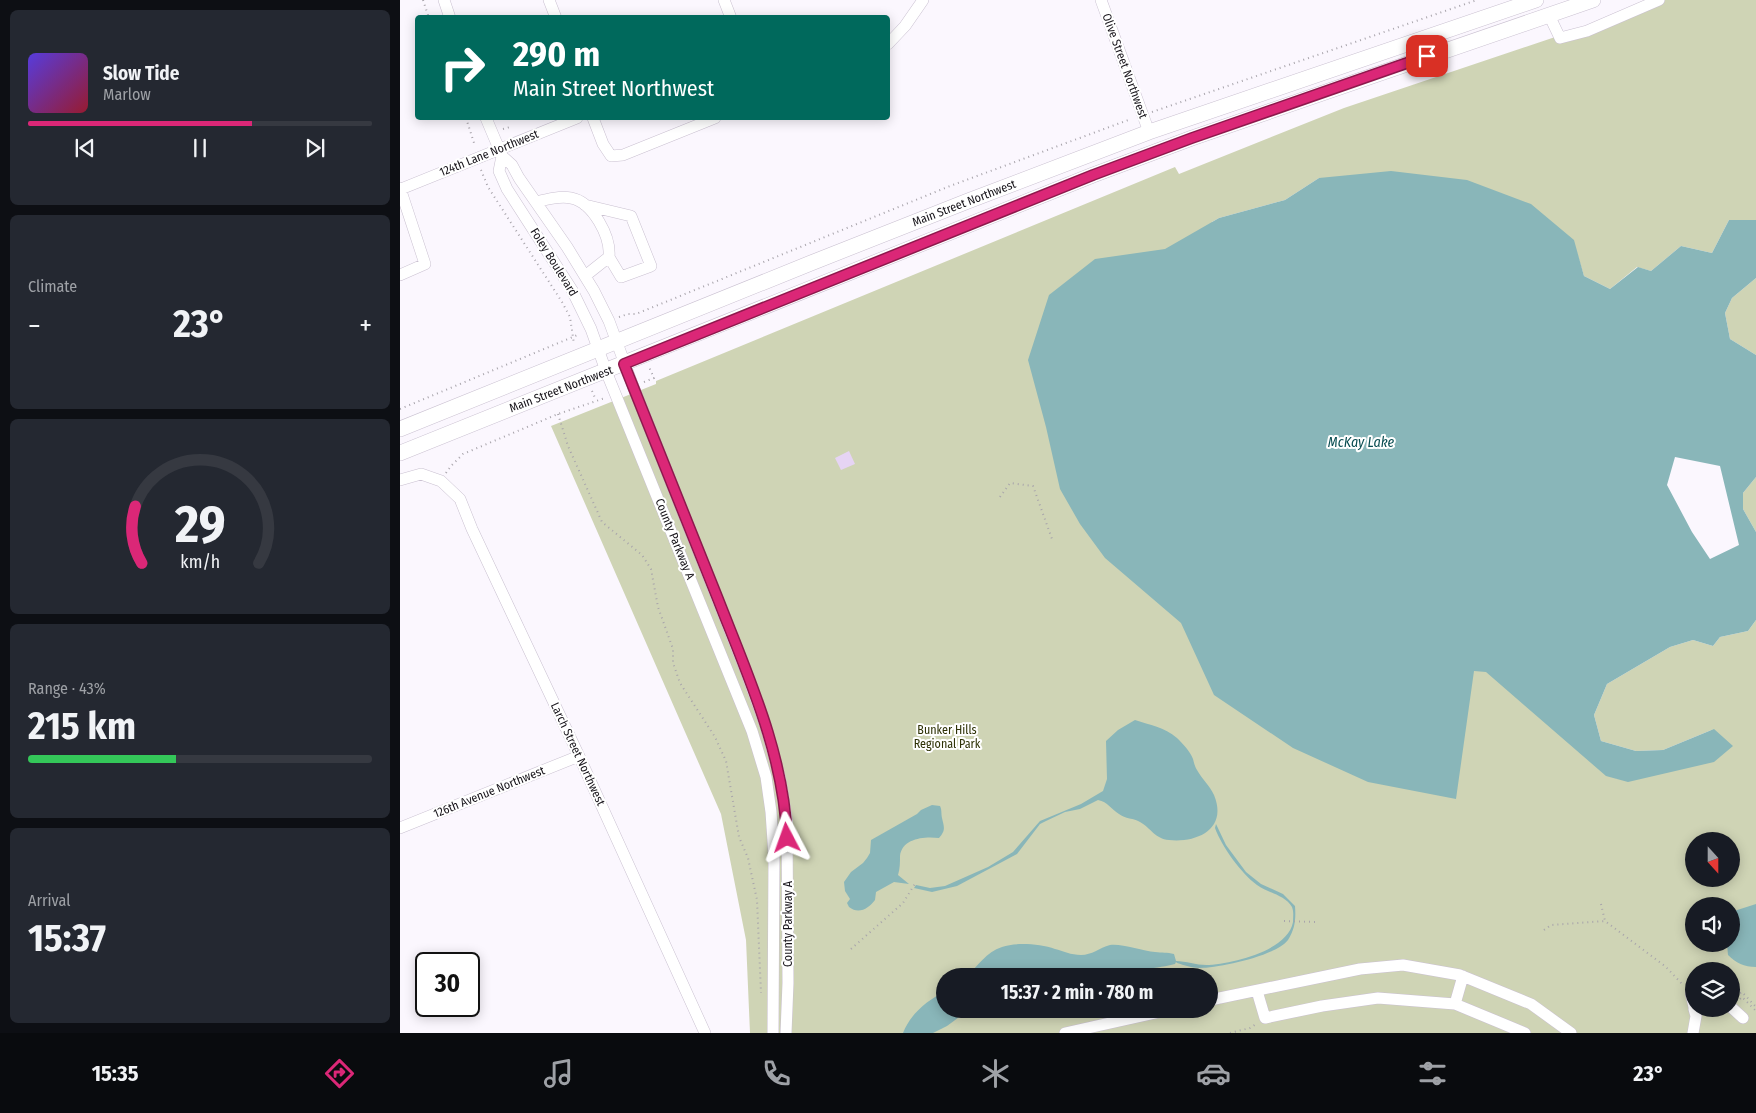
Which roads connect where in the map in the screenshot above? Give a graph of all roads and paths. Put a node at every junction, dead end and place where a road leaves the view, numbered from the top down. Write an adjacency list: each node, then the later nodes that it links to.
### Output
1 (423, 0): 11 (path)
2 (444, 0): 12 (street)
3 (549, 0): 13 (street)
4 (724, 0): 14 (street)
5 (923, 0): 16 (street)
6 (1101, 0): 24 (street, Olive Street Northwest)
7 (1477, 0): 17 (path)
8 (1536, 0): 24 (main road, Main Street Northwest)
9 (1593, 0): 15 (main road, Main Street Northwest)
10 (1659, 0): 15 (street)
11 (428, 15)
12 (449, 15)
13 (555, 15)
14 (730, 15)
15 (1549, 15): 36 (main road, Main Street Northwest)
16 (890, 42)
17 (1159, 109)
18 (1132, 119): 33 (path)
19 (467, 120): 26 (path)
20 (487, 120): 25 (street, Foley Boulevard)
21 (573, 120): 25 (street, 124th Lane Northwest)
22 (593, 120): 23 (street)
23 (710, 120)
24 (1149, 132): 34 (main road, Main Street Northwest)
25 (501, 152): 26 (street, 124th Lane Northwest); 28 (street, Foley Boulevard); 35 (street, Foley Boulevard)
26 (476, 158): 27 (street, 124th Lane Northwest); 39 (path)
27 (400, 189): 31 (street)
28 (536, 202): 29 (street); 32 (street, Foley Boulevard)
29 (585, 205): 30 (street); 30 (street)
30 (609, 257): 32 (street)
31 (400, 275)
32 (585, 276): 34 (street, Foley Boulevard)
33 (628, 314)
34 (617, 342): 35 (main road, Main Street Northwest); 36 (street, Foley Boulevard)
35 (599, 349): 37 (street, Foley Boulevard); 41 (main road, Main Street Northwest)
36 (624, 364): 37 (main road, Main Street Northwest); 71 (street, County Parkway A)
37 (606, 371): 42 (main road, Main Street Northwest); 70 (street, County Parkway A)
38 (596, 400): 40 (path)
39 (400, 409)
40 (558, 414): 44 (path); 60 (path)
41 (400, 429)
42 (400, 454)
43 (400, 480): 44 (street)
44 (441, 481): 47 (street, Larch Street Northwest)
45 (1000, 497): 46 (path)
46 (1052, 539)
47 (579, 756): 48 (street, 126th Avenue Northwest); 69 (street, Larch Street Northwest)
48 (400, 828)
49 (916, 882): 55 (path)
50 (1601, 904): 52 (path)
51 (1284, 921): 53 (path)
52 (1606, 921): 54 (path); 57 (path)
53 (1316, 922)
54 (1544, 930)
55 (851, 949)
56 (1463, 976): 58 (street); 62 (street); 75 (street)
57 (1685, 986)
58 (1258, 991): 61 (street); 67 (street)
59 (1740, 994): 63 (path)
60 (761, 996)
61 (1218, 998)
62 (1456, 1004): 67 (street); 74 (street)
63 (1756, 1007)
64 (1740, 1014): 68 (street)
65 (1696, 1017): 76 (street)
66 (1132, 1018): 72 (street)
67 (1265, 1018): 73 (path)
68 (1743, 1018)
69 (706, 1033)
70 (773, 1033)
71 (786, 1033)
72 (1065, 1033)
73 (1230, 1033)
74 (1525, 1033)
75 (1571, 1033)
76 (1693, 1033)

